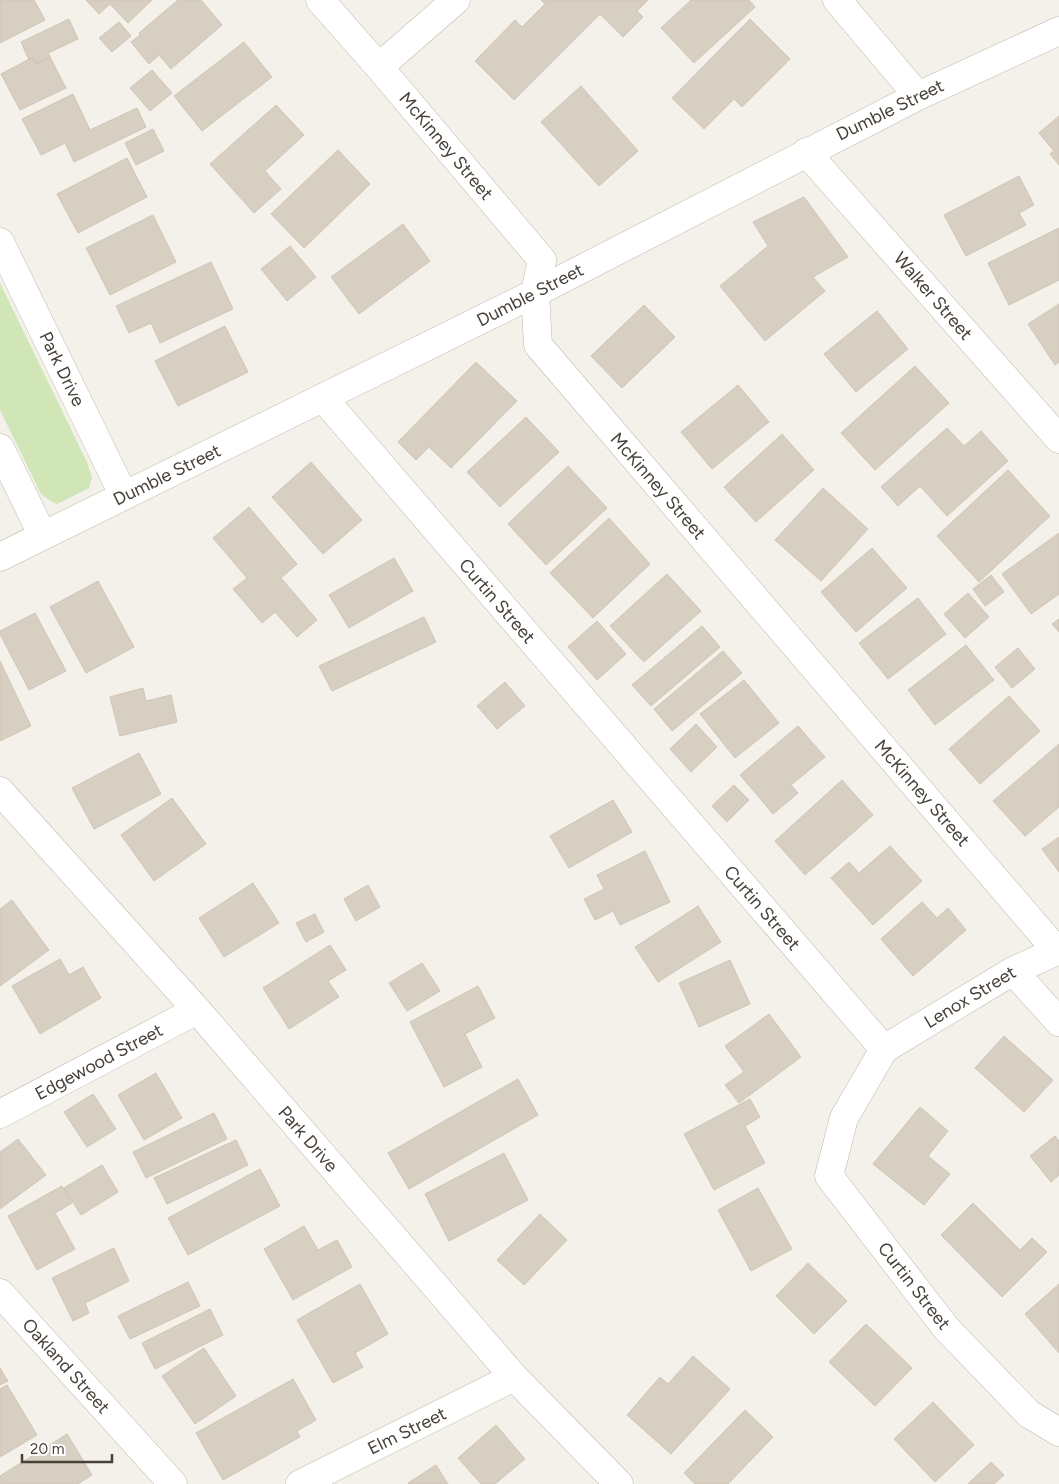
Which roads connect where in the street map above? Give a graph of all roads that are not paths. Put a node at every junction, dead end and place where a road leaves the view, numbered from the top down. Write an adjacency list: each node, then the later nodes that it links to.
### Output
1 (320, 0): 5 (street, McKinney Street)
2 (456, 0): 5 (street)
3 (837, 0): 6 (street)
4 (1059, 31): 6 (street, Dumble Street)
5 (379, 67): 9 (street, McKinney Street)
6 (918, 96): 7 (street, Dumble Street)
7 (806, 152): 9 (street, Dumble Street); 11 (street, Walker Street)
8 (0, 242): 13 (street, Park Drive)
9 (535, 293): 10 (street, Dumble Street); 17 (street, McKinney Street)
10 (322, 398): 13 (street, Dumble Street); 21 (street, Curtin Street)
11 (1059, 439)
12 (0, 448): 14 (street)
13 (124, 496): 14 (street, Dumble Street)
14 (43, 536): 15 (street, Dumble Street)
15 (0, 557)
16 (0, 791): 19 (street, Park Drive)
17 (1058, 950): 18 (street, Lenox Street)
18 (1013, 971): 20 (street); 21 (street, Lenox Street)
19 (197, 1010): 22 (street, Edgewood Street); 24 (street, Park Drive)
20 (1059, 1022)
21 (884, 1049): 25 (street, Curtin Street)
22 (0, 1114)
23 (0, 1293): 26 (street, Oakland Street)
24 (514, 1378): 27 (street, Elm Street); 28 (street, Park Drive)
25 (1059, 1432)
26 (172, 1484)
27 (300, 1484)
28 (619, 1484)

